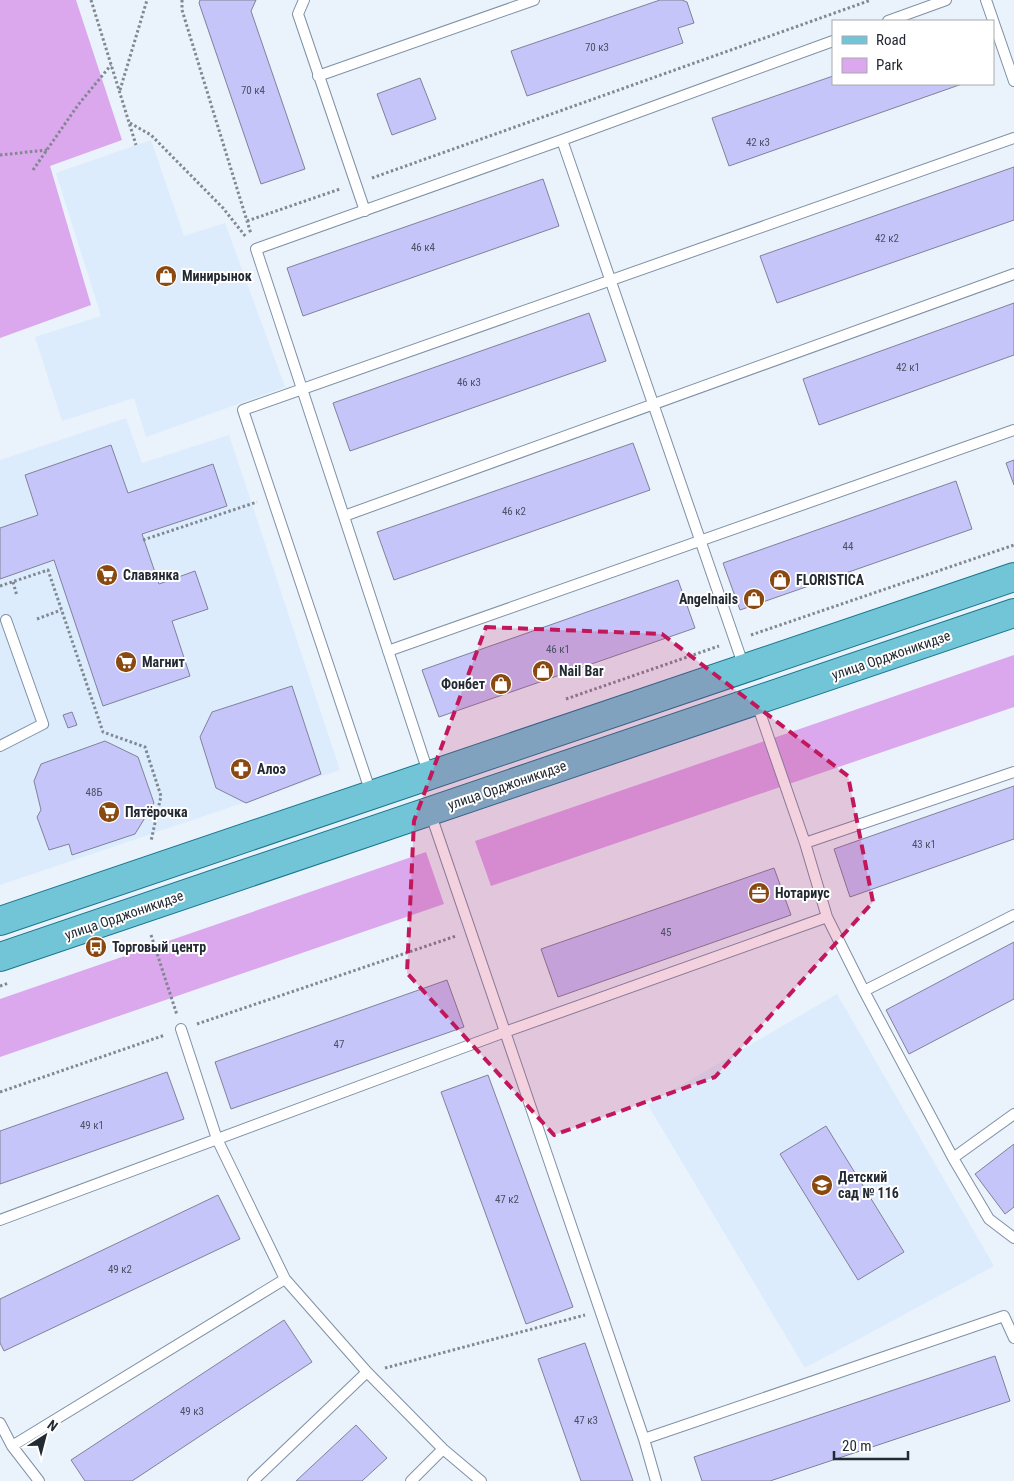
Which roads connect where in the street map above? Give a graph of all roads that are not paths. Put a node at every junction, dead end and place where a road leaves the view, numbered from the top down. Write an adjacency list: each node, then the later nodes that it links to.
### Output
1 (304, 0): 9 (lane)
2 (534, 0): 9 (lane)
3 (946, 0): 5 (lane)
4 (986, 0): 6 (lane)
5 (891, 20)
6 (993, 20)
7 (994, 23): 10 (lane)
8 (832, 41): 12 (lane)
9 (318, 76): 13 (lane)
10 (1014, 81)
11 (1014, 138): 15 (lane)
12 (562, 140): 13 (lane); 15 (lane)
13 (365, 211): 16 (lane)
14 (1014, 274): 17 (lane)
15 (610, 280): 16 (lane); 17 (lane)
16 (302, 388): 19 (lane); 30 (lane)
17 (653, 404): 19 (lane); 20 (lane)
18 (1014, 430): 20 (lane)
19 (344, 516): 24 (lane)
20 (701, 541): 24 (lane); 25 (lane)
21 (1014, 577): 25 (main road)
22 (1014, 613): 26 (main road, улица Орджоникидзе)
23 (6, 620): 27 (lane)
24 (388, 651): 29 (lane)
25 (745, 668): 29 (main road)
26 (756, 701): 31 (main road, улица Орджоникидзе); 32 (lane)
27 (0, 746)
28 (1014, 772): 32 (lane)
29 (429, 775): 30 (main road)
30 (371, 795): 35 (main road)
31 (430, 811): 36 (main road, улица Орджоникидзе); 39 (lane)
32 (804, 843): 34 (lane)
33 (1014, 915): 37 (lane)
34 (827, 917): 37 (lane); 39 (lane)
35 (0, 921)
36 (0, 957)
37 (864, 991): 42 (lane)
38 (182, 1030): 41 (lane)
39 (504, 1032): 41 (lane); 49 (lane)
40 (1014, 1114): 42 (lane)
41 (217, 1139): 43 (lane); 45 (lane)
42 (952, 1158): 44 (lane)
43 (0, 1220)
44 (1014, 1238)
45 (285, 1280): 47 (lane); 50 (lane)
46 (1014, 1338): 49 (lane)
47 (367, 1372): 51 (lane); 53 (lane)
48 (0, 1425): 50 (lane)
49 (644, 1439): 56 (lane)
50 (12, 1446): 52 (lane)
51 (443, 1449): 54 (lane); 55 (lane)
52 (39, 1481)
53 (253, 1481)
54 (411, 1481)
55 (481, 1481)
56 (656, 1481)

